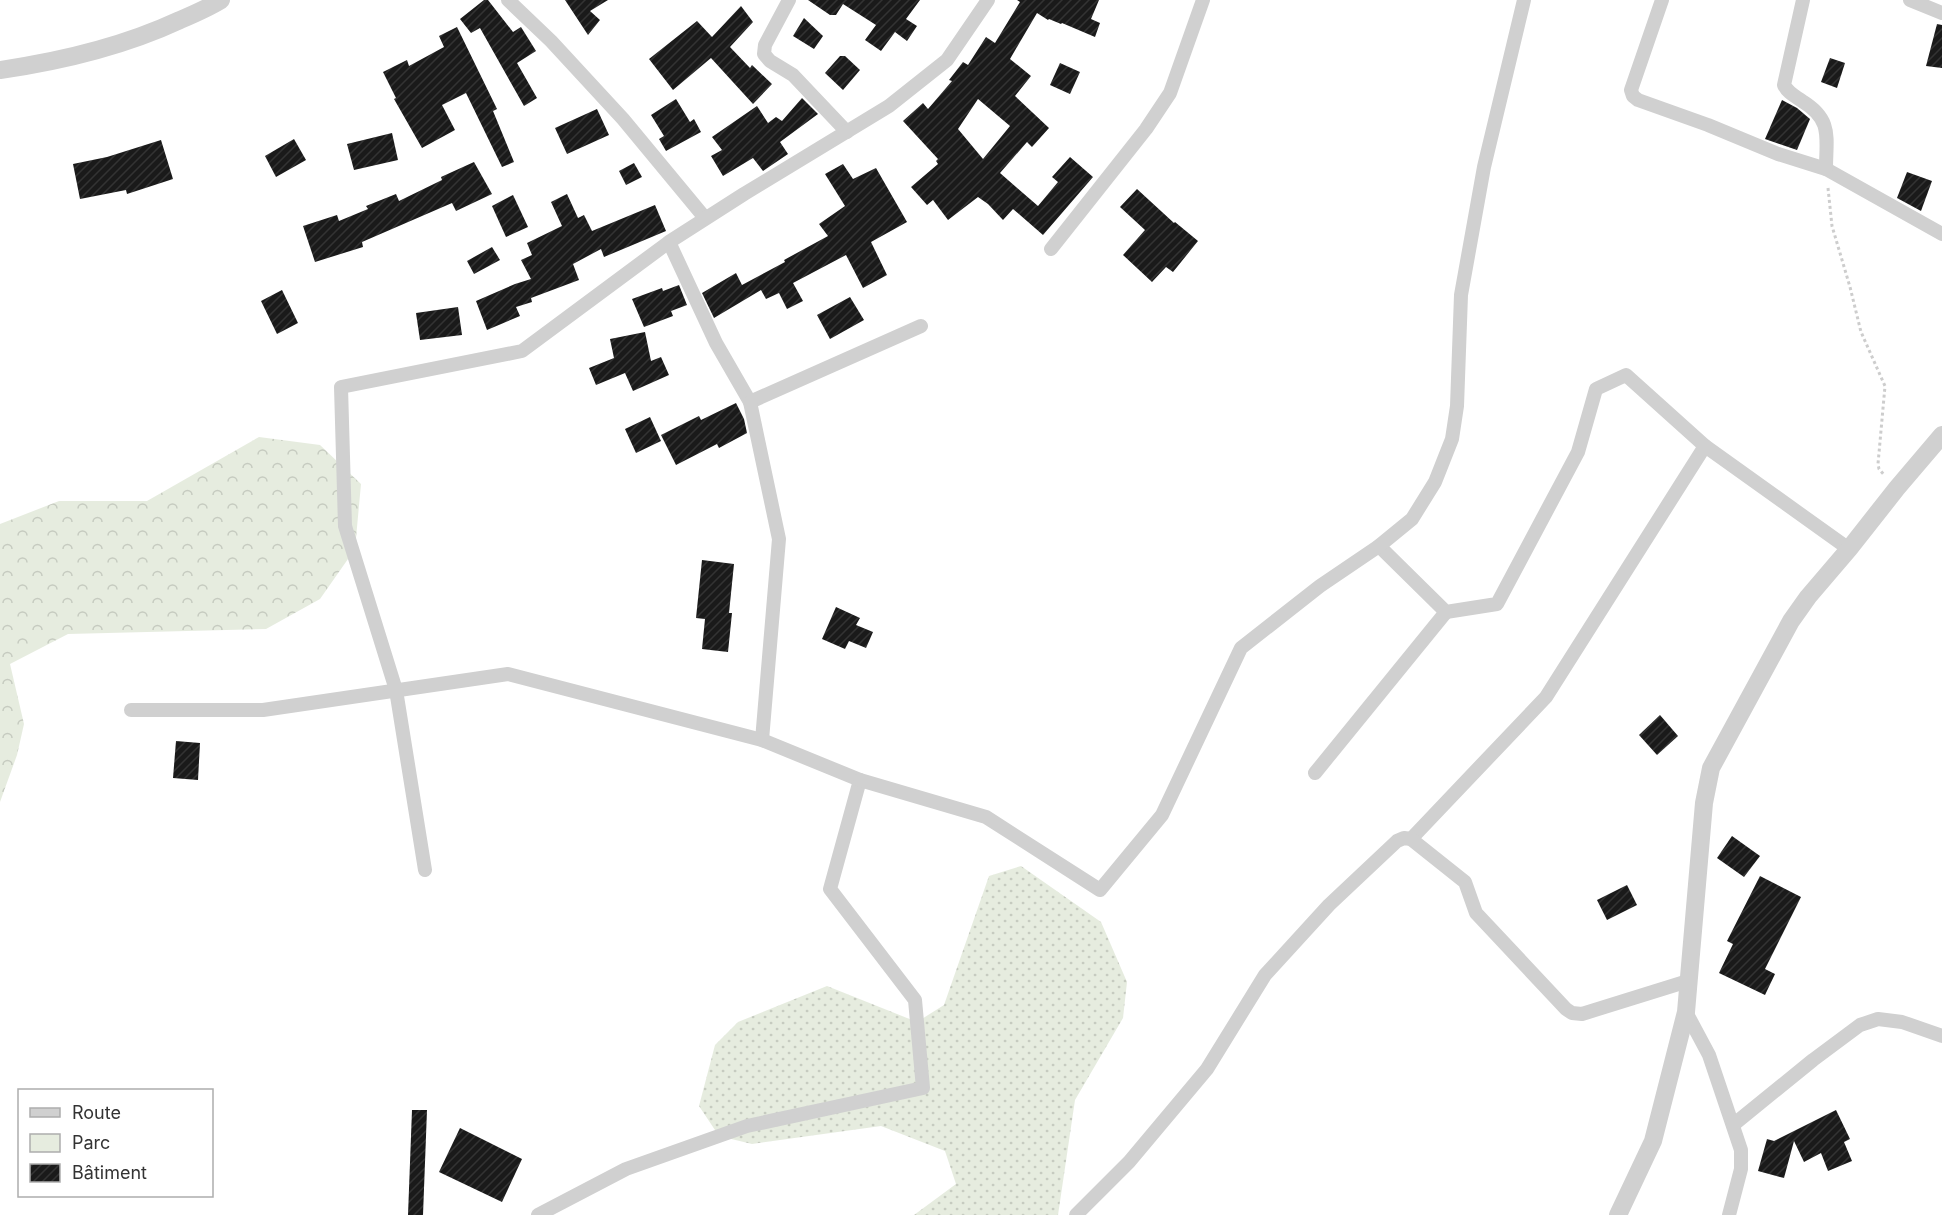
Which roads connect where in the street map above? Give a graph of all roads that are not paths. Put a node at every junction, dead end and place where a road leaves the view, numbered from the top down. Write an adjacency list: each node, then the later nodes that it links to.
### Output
1 (221, 0): 11 (street)
2 (508, 0): 14 (street)
3 (789, 0): 12 (street)
4 (988, 0): 12 (street)
5 (1203, 0): 17 (street)
6 (1524, 0): 22 (street)
7 (1662, 0): 13 (street)
8 (1803, 0): 13 (street)
9 (1910, 0): 10 (street)
10 (1942, 13)
11 (0, 70)
12 (847, 132): 14 (street)
13 (1826, 169): 15 (street)
14 (705, 218): 16 (street)
15 (1942, 234)
16 (669, 242): 19 (street); 25 (street)
17 (1051, 249)
18 (921, 326): 19 (street)
19 (750, 402): 27 (street)
20 (1942, 435): 23 (street)
21 (1706, 446): 23 (street); 24 (street); 30 (street)
22 (1378, 546): 24 (street); 29 (street)
23 (1849, 549): 32 (street)
24 (1446, 612): 28 (street)
25 (396, 690): 26 (street); 27 (street); 31 (street)
26 (131, 710)
27 (762, 740): 29 (street)
28 (1315, 773)
29 (860, 780): 36 (street)
30 (1411, 839): 32 (street); 37 (street)
31 (425, 870)
32 (1688, 981): 33 (street)
33 (1686, 1012): 35 (street); 38 (street)
34 (1942, 1036): 35 (street)
35 (1733, 1125): 39 (street)
36 (538, 1215)
37 (1076, 1215)
38 (1618, 1215)
39 (1729, 1215)

